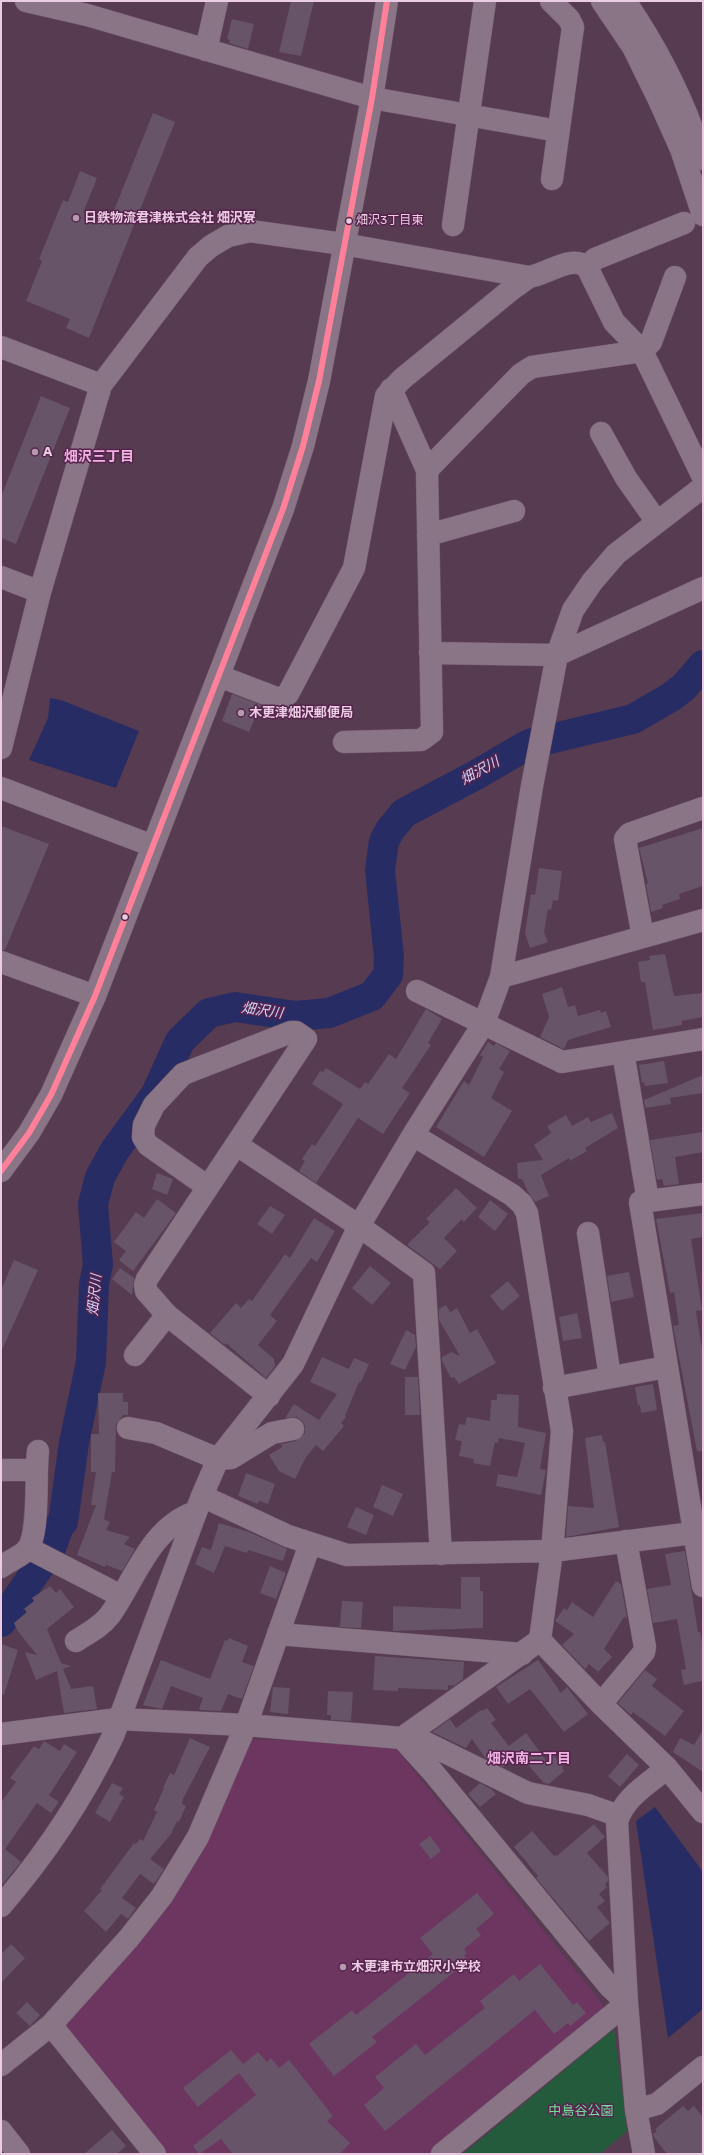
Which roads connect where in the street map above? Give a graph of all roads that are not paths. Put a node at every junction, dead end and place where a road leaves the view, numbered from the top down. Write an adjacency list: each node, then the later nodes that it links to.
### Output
1 (26, 1): 8 (street)
2 (217, 1): 8 (street)
3 (388, 1): 9 (street)
4 (485, 1): 10 (street)
5 (551, 1): 11 (street)
6 (602, 1): 14 (street)
7 (625, 1): 12 (street)
8 (206, 50): 9 (street)
9 (372, 98): 10 (street); 16 (street)
10 (468, 115): 11 (street); 15 (street)
11 (558, 131): 13 (street)
12 (703, 159)
13 (552, 179)
14 (693, 219): 17 (street)
15 (453, 225)
16 (343, 244): 18 (street); 22 (street); 36 (street)
17 (587, 267): 18 (street); 21 (street)
18 (529, 277): 23 (street)
19 (674, 277): 21 (street)
20 (1, 347): 22 (street)
21 (642, 352): 25 (street); 26 (street)
22 (101, 384): 33 (street)
23 (391, 389): 25 (street); 36 (street)
24 (602, 433): 29 (street)
25 (427, 470): 30 (street)
26 (703, 477)
27 (703, 487): 29 (street)
28 (514, 511): 30 (street)
29 (657, 522): 35 (street)
30 (428, 535): 34 (street)
31 (1, 577): 33 (street)
32 (703, 588): 35 (street)
33 (40, 592): 38 (street)
34 (430, 653): 35 (street); 37 (street)
35 (557, 655): 45 (street)
36 (219, 676): 41 (street)
37 (344, 742)
38 (1, 748)
39 (1, 788): 41 (street)
40 (703, 808): 43 (street)
41 (153, 846): 47 (street)
42 (703, 920): 43 (street)
43 (643, 937): 45 (street)
44 (1, 962): 47 (street)
45 (501, 976): 48 (street)
46 (417, 991): 48 (street)
47 (95, 996): 53 (street)
48 (484, 1023): 50 (street); 51 (street)
49 (703, 1039): 50 (street)
50 (623, 1052): 56 (street)
51 (413, 1135): 57 (street); 63 (street)
52 (236, 1145): 54 (street); 54 (street); 57 (street)
53 (1, 1169)
54 (208, 1187): 59 (street)
55 (703, 1194): 56 (street)
56 (648, 1201): 61 (street)
57 (360, 1226): 64 (street); 75 (street)
58 (588, 1233): 62 (street)
59 (167, 1315): 60 (street); 64 (street)
60 (135, 1355)
61 (666, 1367): 62 (street); 70 (street)
62 (610, 1377): 63 (street)
63 (554, 1388): 74 (street)
64 (269, 1396): 67 (street)
65 (128, 1428): 67 (street)
66 (293, 1429): 67 (street)
67 (218, 1459): 69 (street)
68 (1, 1470): 73 (street)
69 (199, 1504): 72 (street); 78 (street); 84 (street)
70 (693, 1533): 71 (street); 77 (street)
71 (626, 1541): 74 (street); 83 (street)
72 (310, 1544): 75 (street); 79 (street)
73 (28, 1548): 76 (street); 78 (street)
74 (552, 1551): 75 (street); 80 (street)
75 (441, 1554)
76 (1, 1567)
77 (703, 1586)
78 (121, 1596): 81 (street)
79 (278, 1634): 82 (street); 85 (street)
80 (540, 1640): 82 (street); 83 (street)
81 (76, 1641)
82 (522, 1654): 87 (street)
83 (601, 1704): 88 (street)
84 (118, 1719): 85 (street); 86 (street); 91 (street)
85 (246, 1725): 87 (street); 93 (street)
86 (1, 1734)
87 (405, 1736): 90 (street); 92 (street)
88 (667, 1768): 89 (street); 90 (street)
89 (703, 1812)
90 (618, 1816): 92 (street)
91 (1, 1906)
92 (627, 2003): 96 (street); 100 (street)
93 (51, 2025): 94 (street); 99 (street)
94 (1, 2065)
95 (703, 2067): 96 (street)
96 (636, 2110): 101 (street)
97 (1, 2131): 98 (street)
98 (16, 2153)
99 (155, 2154)
100 (442, 2154)
101 (644, 2154)

